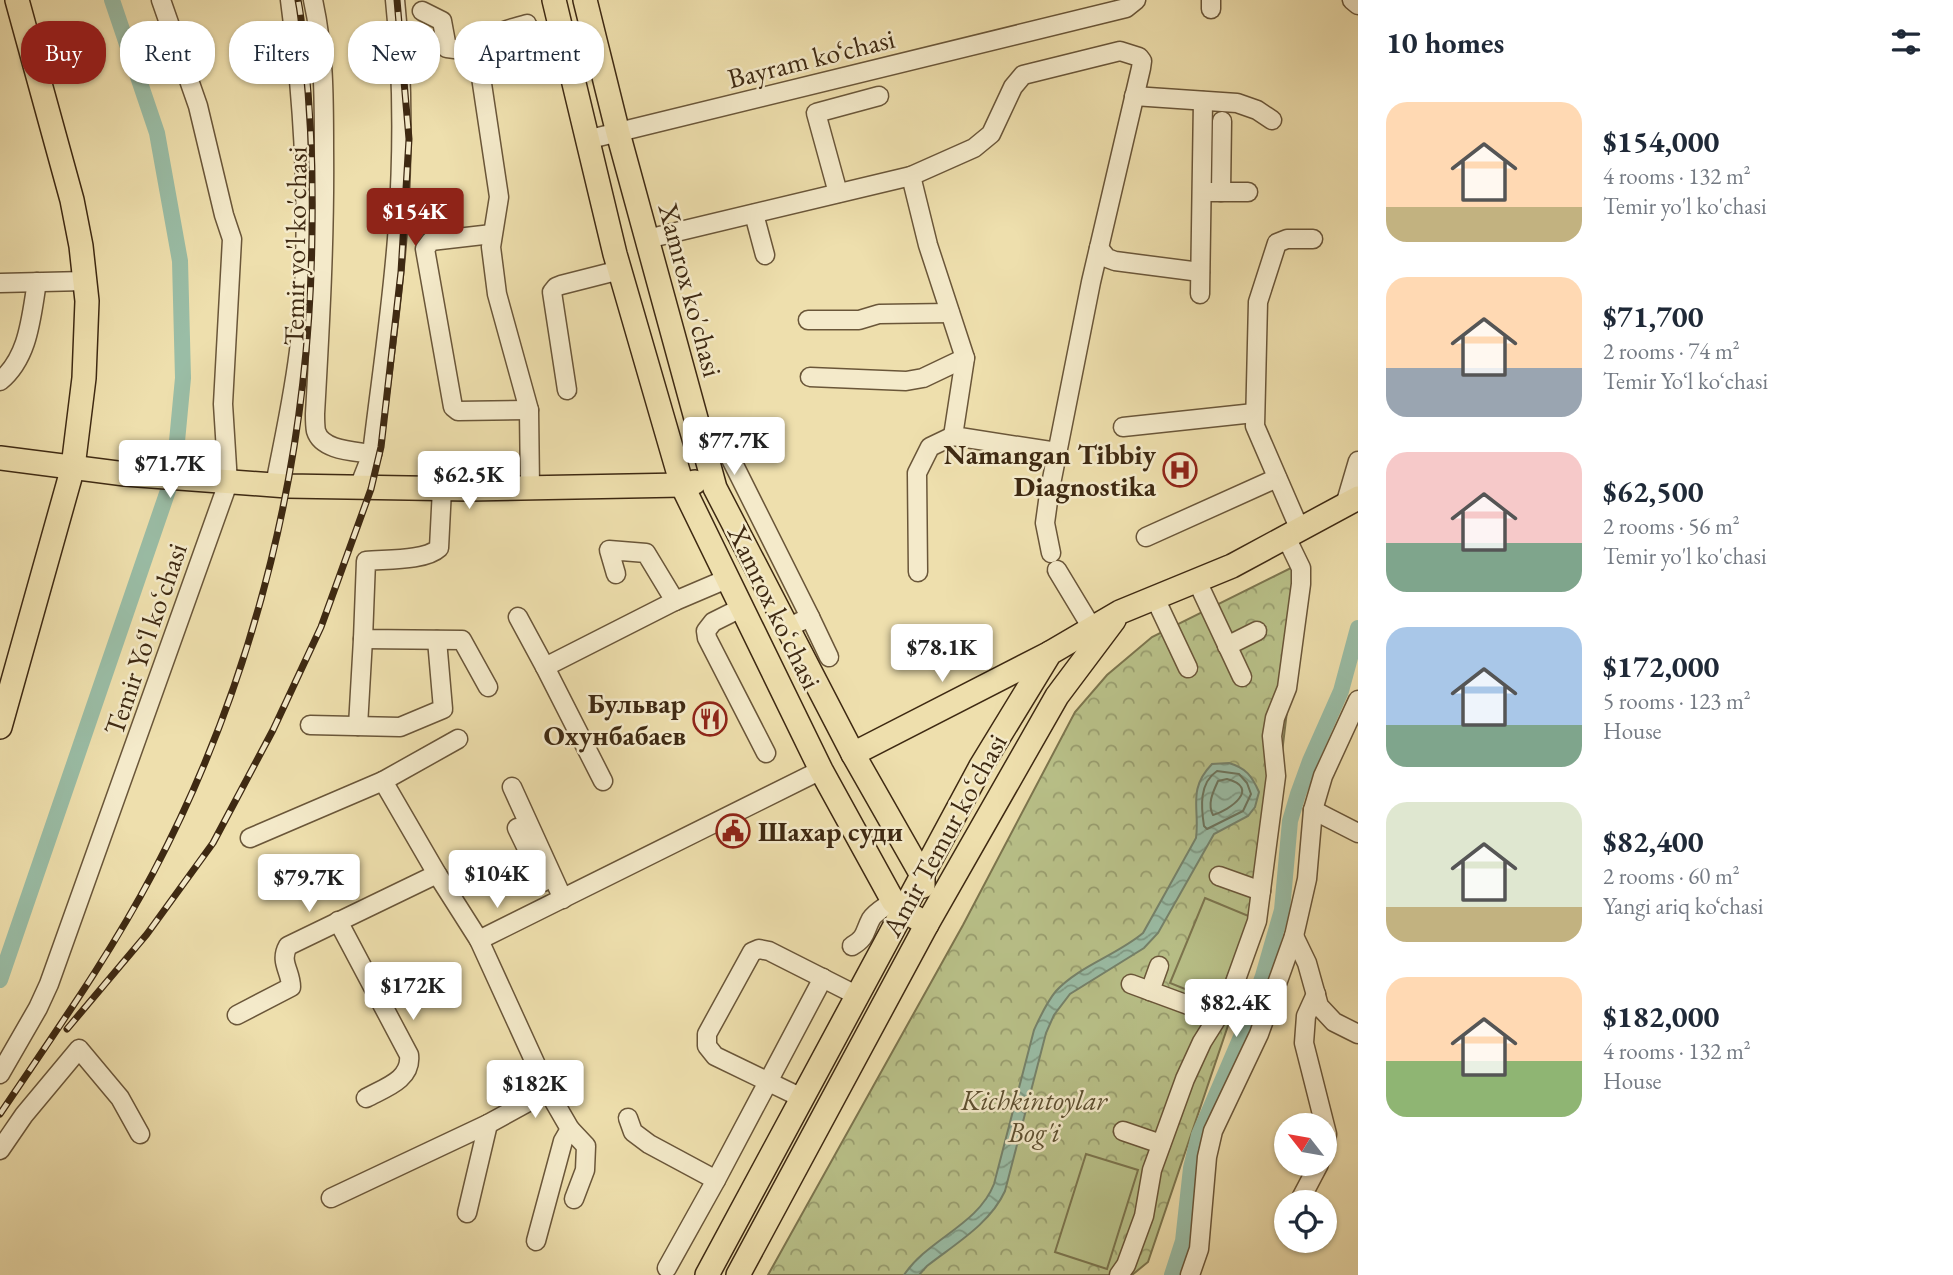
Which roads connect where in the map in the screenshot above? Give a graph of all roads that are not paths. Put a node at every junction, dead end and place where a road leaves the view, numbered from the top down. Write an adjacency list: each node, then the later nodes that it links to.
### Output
1 (17, 0): 34 (main road)
2 (160, 0): 56 (street, Temir Yoʻl koʻchasi)
3 (290, 0): 57 (street)
4 (313, 0): 50 (street, Temir yo'l ko'chasi)
5 (396, 0): 50 (street)
6 (554, 0): 20 (main road, Xamrox koʻchasi)
7 (585, 0): 19 (main road, Xamrox ko'chasi)
8 (1136, 0): 19 (street, Bayram ko‘chasi)
9 (1352, 0): 10 (street)
10 (1358, 5)
11 (422, 10): 12 (street)
12 (454, 49)
13 (483, 84): 27 (street)
14 (879, 96): 25 (street)
15 (1135, 96): 16 (street); 21 (street); 30 (street)
16 (1203, 101): 17 (street); 22 (street)
17 (1272, 120)
18 (1222, 121): 23 (street)
19 (618, 133): 20 (street, Bayram ko‘chasi); 28 (main road, Xamrox ko'chasi)
20 (586, 141): 32 (main road, Xamrox koʻchasi)
21 (911, 176): 25 (street); 38 (street)
22 (1202, 191): 23 (street); 33 (street)
23 (1221, 192): 24 (street)
24 (1248, 192)
25 (838, 193): 26 (street)
26 (754, 214): 28 (street); 31 (street)
27 (492, 234): 44 (street); 44 (street)
28 (647, 239): 54 (main road, Xamrox ko'chasi)
29 (1313, 239): 45 (street)
30 (1099, 248): 33 (street); 49 (street)
31 (765, 255)
32 (620, 270): 43 (street); 58 (main road, Xamrox koʻchasi)
33 (1200, 272): 37 (street)
34 (85, 281): 35 (street); 53 (main road)
35 (37, 282): 36 (street); 42 (street)
36 (0, 284)
37 (1200, 294)
38 (950, 313): 39 (street); 40 (street)
39 (808, 320)
40 (965, 358): 41 (street); 47 (street)
41 (810, 377)
42 (0, 381)
43 (567, 390)
44 (529, 410): 60 (street)
45 (1254, 413): 46 (street); 55 (street)
46 (1123, 427)
47 (953, 436): 49 (street); 65 (street)
48 (723, 443): 74 (street)
49 (1057, 453): 76 (street)
50 (372, 454): 59 (street)
51 (0, 458): 53 (main road)
52 (1358, 461): 62 (street)
53 (73, 467): 56 (main road); 91 (main road)
54 (711, 477): 58 (main road); 75 (main road, Xamrox ko'chasi)
55 (1277, 478): 63 (street); 64 (street)
56 (224, 483): 57 (main road); 123 (street, Temir Yoʻl koʻchasi)
57 (275, 485): 59 (main road)
58 (682, 485): 60 (main road); 67 (main road, Xamrox koʻchasi)
59 (359, 487): 61 (main road)
60 (530, 487): 61 (main road)
61 (442, 489): 78 (street)
62 (1352, 502): 63 (main road)
63 (1293, 533): 68 (main road); 106 (street)
64 (1146, 537)
65 (918, 572)
66 (616, 574): 70 (street)
67 (729, 578): 70 (street); 71 (main road, Xamrox koʻchasi)
68 (1197, 581): 69 (main road); 80 (street)
69 (1155, 598): 72 (main road); 84 (street)
70 (675, 600): 83 (street)
71 (741, 608): 93 (street); 95 (main road, Xamrox koʻchasi)
72 (1120, 612): 76 (main road, Amir Temur koʻchasi); 110 (main road, Amir Temur koʻchasi)
73 (518, 617): 83 (street)
74 (810, 617): 75 (street); 82 (street)
75 (788, 628): 94 (main road, Xamrox ko'chasi)
76 (1092, 628): 81 (main road, Amir Temur koʻchasi)
77 (1258, 631): 80 (street)
78 (363, 639): 79 (street); 90 (street)
79 (437, 640): 86 (street); 90 (street)
80 (1227, 646): 85 (street)
81 (1050, 653): 94 (main road); 105 (main road, Amir Temur koʻchasi)
82 (829, 657)
83 (545, 667): 97 (street)
84 (1188, 668)
85 (1242, 677)
86 (488, 687)
87 (1358, 700): 88 (street)
88 (1352, 724): 99 (street)
89 (310, 725): 90 (street)
90 (358, 726)
91 (0, 727)
92 (457, 739): 96 (street)
93 (766, 753)
94 (853, 754): 105 (main road, Xamrox ko'chasi)
95 (821, 770): 107 (street); 108 (main road, Xamrox koʻchasi)
96 (383, 781): 102 (street); 103 (street)
97 (603, 781)
98 (512, 788): 107 (street)
99 (1313, 810): 101 (street); 111 (street)
100 (517, 828): 107 (street)
101 (1358, 833)
102 (250, 838)
103 (437, 874): 109 (street); 112 (street)
104 (1219, 876): 106 (street)
105 (923, 877): 108 (main road, Amir Temur koʻchasi); 110 (main road, Xamrox ko'chasi)
106 (1261, 891): 121 (street)
107 (559, 902): 112 (street)
108 (899, 906): 110 (main road); 113 (street); 119 (main road, Amir Temur koʻchasi)
109 (338, 921): 120 (street); 126 (street)
110 (927, 924): 143 (main road, Amir Temur koʻchasi)
111 (1294, 936): 118 (street); 145 (street)
112 (479, 940): 125 (street)
113 (852, 946)
114 (1160, 966): 117 (street)
115 (823, 978): 119 (street); 124 (street); 124 (street)
116 (1131, 984): 117 (street)
117 (1150, 991): 121 (street)
118 (1315, 994): 122 (street); 128 (street)
119 (858, 996): 127 (main road, Amir Temur koʻchasi)
120 (237, 1015)
121 (1219, 1016): 134 (street)
122 (1358, 1034)
123 (0, 1074)
124 (767, 1081): 127 (street); 136 (street)
125 (548, 1091): 130 (street); 131 (street)
126 (366, 1098)
127 (802, 1098): 142 (main road, Amir Temur koʻchasi)
128 (1322, 1113)
129 (628, 1118): 136 (street)
130 (488, 1124): 137 (street); 139 (street)
131 (570, 1129): 138 (street); 140 (street)
132 (1123, 1131): 134 (street)
133 (140, 1134): 135 (street)
134 (1161, 1144): 144 (street)
135 (0, 1150)
136 (716, 1180): 141 (street)
137 (331, 1198)
138 (574, 1199)
139 (467, 1213)
140 (536, 1241)
141 (667, 1268)
142 (707, 1275)
143 (738, 1275)
144 (1119, 1275)
145 (1190, 1275)

